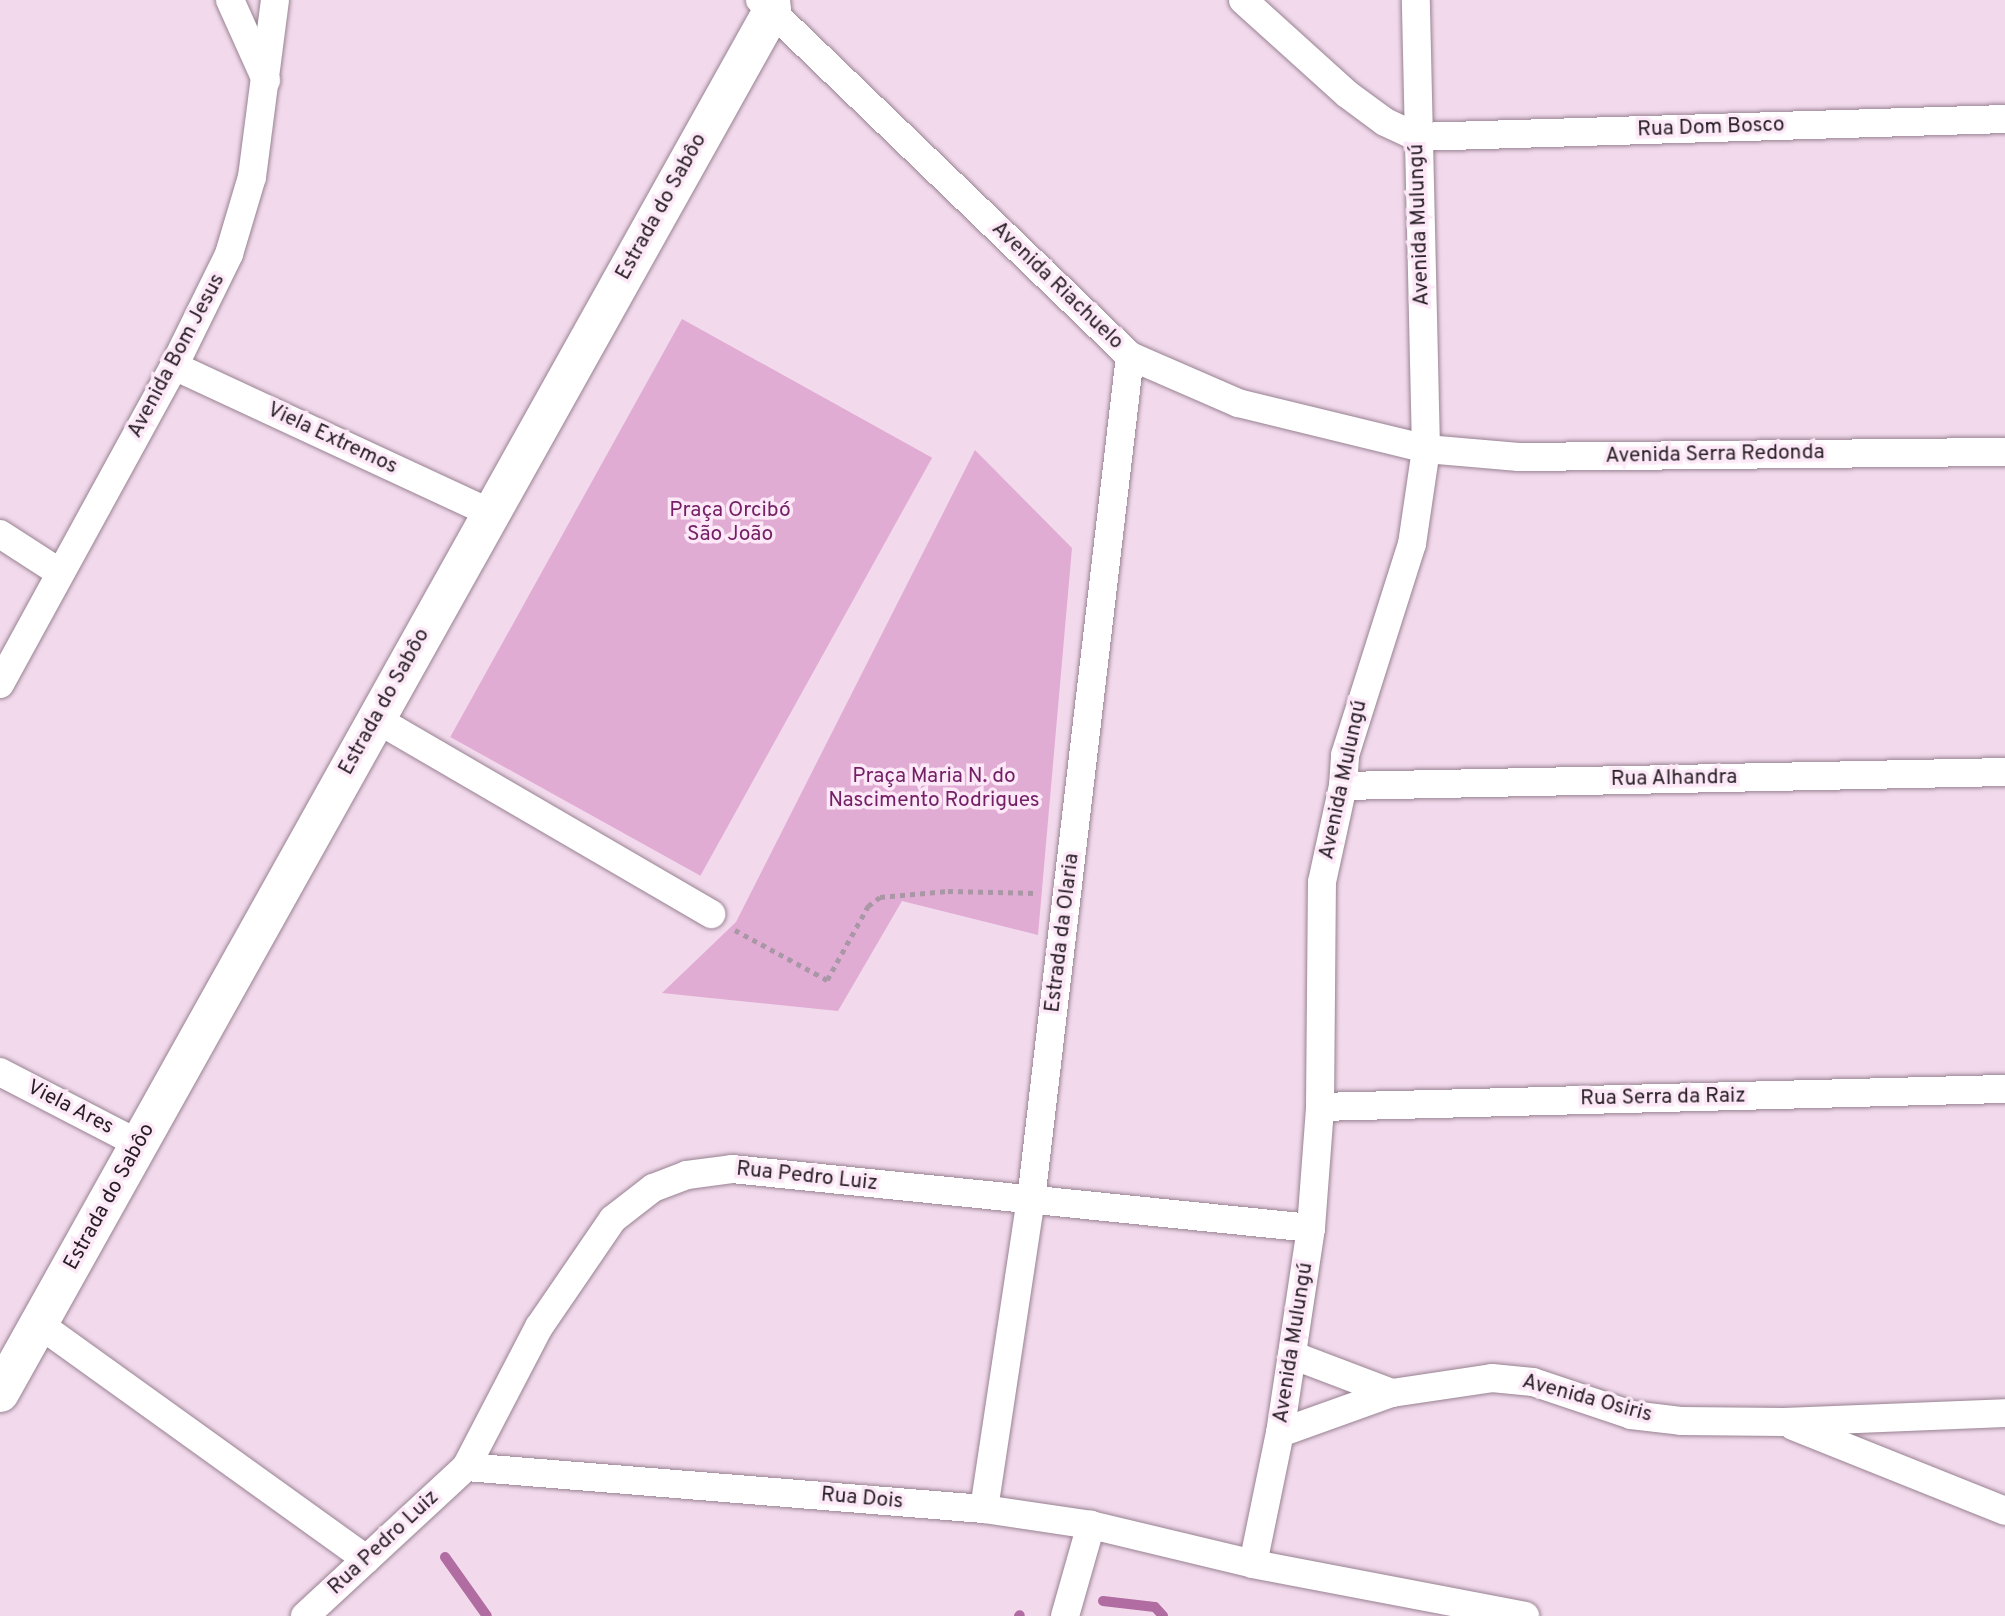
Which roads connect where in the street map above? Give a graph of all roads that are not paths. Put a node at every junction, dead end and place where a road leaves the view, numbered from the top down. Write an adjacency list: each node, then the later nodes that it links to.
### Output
1 (230, 0): 6 (street)
2 (275, 0): 6 (street, Avenida Bom Jesus)
3 (1243, 0): 8 (street)
4 (1416, 0): 8 (street, Avenida Mulungú)
5 (768, 4): 9 (street, Avenida Riachuelo); 13 (street, Estrada do Sabôo)
6 (266, 82): 10 (street, Avenida Bom Jesus)
7 (2005, 119): 8 (street, Rua Dom Bosco)
8 (1417, 137): 11 (street, Avenida Mulungú)
9 (1130, 356): 11 (street, Avenida Riachuelo); 25 (street, Estrada da Olaria)
10 (174, 366): 13 (street, Viela Extremos); 15 (street, Avenida Bom Jesus)
11 (1426, 449): 12 (street, Avenida Serra Redonda); 19 (street, Avenida Mulungú)
12 (2005, 452)
13 (490, 513): 17 (street, Estrada do Sabôo)
14 (0, 534): 15 (street)
15 (59, 572): 16 (street, Avenida Bom Jesus)
16 (0, 684)
17 (376, 719): 20 (street); 24 (street, Estrada do Sabôo)
18 (2005, 772): 19 (street, Rua Alhandra)
19 (1343, 786): 23 (street, Avenida Mulungú)
20 (711, 914)
21 (0, 1072): 24 (street, Viela Ares)
22 (2005, 1089): 23 (street, Rua Serra da Raiz)
23 (1320, 1107): 26 (street, Avenida Mulungú)
24 (139, 1144): 27 (street, Estrada do Sabôo)
25 (1031, 1200): 26 (street, Rua Pedro Luiz); 34 (street, Rua Pedro Luiz); 35 (street, Estrada da Olaria)
26 (1311, 1228): 28 (street, Avenida Mulungú)
27 (39, 1324): 29 (street, Estrada do Sabôo); 38 (street)
28 (1292, 1355): 30 (street, Avenida Osiris); 33 (street, Avenida Mulungú)
29 (0, 1393)
30 (1392, 1393): 32 (street, Avenida Osiris); 33 (street, Avenida Osiris)
31 (2005, 1413): 32 (street, Avenida Osiris)
32 (1784, 1422): 36 (street, Avenida Osiris)
33 (1280, 1433): 39 (street, Avenida Mulungú)
34 (466, 1467): 35 (street, Rua Dois); 38 (street, Rua Pedro Luiz)
35 (984, 1509): 37 (street, Rua Dois)
36 (2005, 1511)
37 (1091, 1525): 39 (street, Rua Dois); 41 (street)
38 (366, 1559): 40 (street, Rua Pedro Luiz)
39 (1253, 1564): 42 (street)
40 (305, 1616)
41 (1065, 1616)
42 (1525, 1616)

